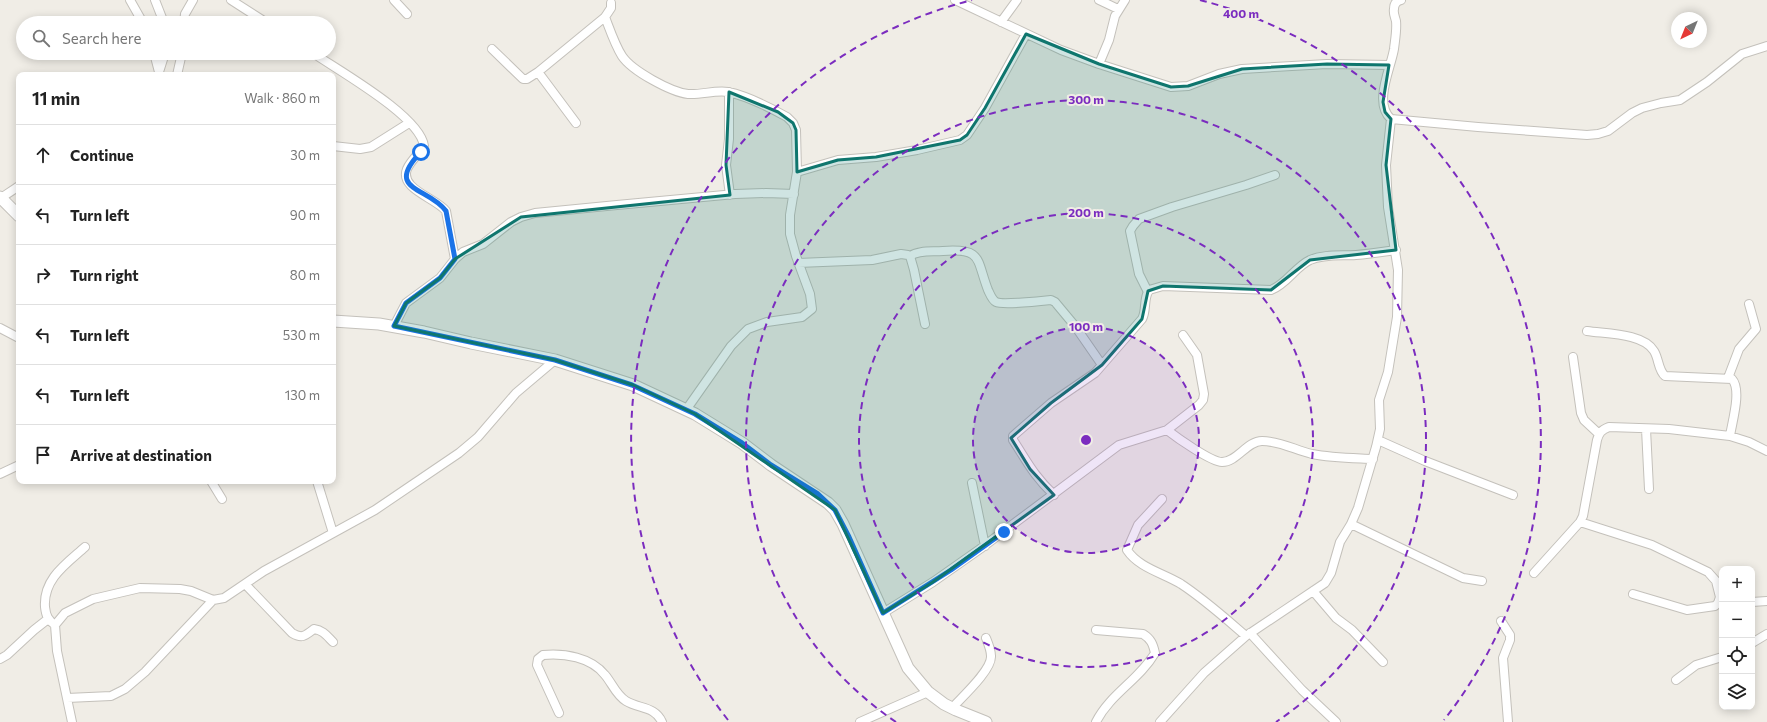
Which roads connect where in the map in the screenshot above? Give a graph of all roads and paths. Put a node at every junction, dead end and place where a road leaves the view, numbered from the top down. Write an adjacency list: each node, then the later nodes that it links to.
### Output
1 (130, 0): 14 (street)
2 (155, 0): 15 (street)
3 (193, 0): 16 (street)
4 (231, 0): 17 (street)
5 (394, 0): 13 (street)
6 (955, 0): 19 (street)
7 (1016, 0): 19 (street)
8 (1099, 0): 12 (street)
9 (1125, 0): 12 (street)
10 (1400, 0): 28 (street)
11 (610, 1): 18 (street)
12 (1118, 9): 27 (street)
13 (407, 14)
14 (139, 16)
15 (161, 16)
16 (185, 16)
17 (256, 16)
18 (605, 17): 32 (street); 33 (street)
19 (1001, 22): 20 (street)
20 (1026, 34): 27 (street); 38 (street)
21 (1767, 46): 34 (street)
22 (492, 49): 32 (street)
23 (156, 60): 29 (street)
24 (163, 60): 30 (street)
25 (180, 60): 31 (street)
26 (324, 60): 35 (street)
27 (1099, 64): 28 (street)
28 (1389, 66): 34 (street)
29 (159, 72)
30 (160, 72)
31 (178, 72)
32 (538, 72): 36 (street)
33 (729, 92): 38 (street); 42 (street)
34 (1391, 119): 45 (street)
35 (409, 123): 37 (street); 47 (street)
36 (576, 123)
37 (336, 146)
38 (797, 172): 41 (street)
39 (1275, 175): 49 (street)
40 (16, 188): 43 (street)
41 (794, 194): 42 (street); 48 (street)
42 (730, 195): 47 (street)
43 (0, 197): 44 (street)
44 (16, 213)
45 (1396, 250): 49 (street); 67 (street)
46 (910, 256): 48 (street); 52 (street); 60 (street)
47 (455, 259): 53 (street)
48 (798, 263): 62 (street)
49 (1148, 292): 60 (street)
50 (1749, 304): 61 (street)
51 (336, 321): 53 (street)
52 (924, 324)
53 (394, 326): 59 (street)
54 (0, 328): 57 (street)
55 (1586, 332): 61 (street)
56 (1183, 335): 64 (street)
57 (16, 336)
58 (1573, 357): 65 (street)
59 (555, 360): 62 (street); 82 (street)
60 (1102, 365): 76 (street)
61 (1728, 378): 66 (street)
62 (686, 410): 95 (street)
63 (1646, 428): 65 (street); 66 (street); 75 (street)
64 (1166, 430): 69 (street); 76 (street)
65 (1599, 434): 80 (street)
66 (1730, 436): 68 (street)
67 (1378, 440): 69 (street); 77 (street)
68 (1767, 451)
69 (1373, 458): 81 (street)
70 (16, 466): 71 (street)
71 (0, 474)
72 (972, 483): 83 (street)
73 (213, 484): 78 (street)
74 (318, 484): 82 (street)
75 (1649, 489)
76 (1054, 495): 83 (street)
77 (1513, 495)
78 (222, 498)
79 (1162, 499): 100 (street)
80 (1580, 522): 85 (street); 93 (street)
81 (1351, 524): 86 (street); 88 (street)
82 (333, 533): 87 (street)
83 (984, 546): 95 (street)
84 (85, 547): 96 (street)
85 (1534, 573)
86 (1482, 581)
87 (245, 584): 90 (street); 104 (street)
88 (1313, 591): 100 (street); 107 (street)
89 (1633, 594): 93 (street)
90 (213, 600): 98 (street); 110 (street)
91 (1767, 601): 92 (street)
92 (1755, 602)
93 (1715, 606): 94 (street)
94 (1719, 609)
95 (883, 613): 109 (street)
96 (48, 619): 98 (street); 106 (street)
97 (1501, 621): 120 (street)
98 (55, 625): 110 (street)
99 (1096, 630): 117 (street)
100 (1248, 634): 118 (street); 119 (street)
101 (1767, 634): 103 (street)
102 (986, 638): 111 (street)
103 (1755, 640)
104 (333, 642)
105 (1719, 658): 108 (street)
106 (0, 659)
107 (1383, 662)
108 (1676, 680)
109 (928, 692): 111 (street); 115 (street)
110 (67, 698): 113 (street)
111 (952, 708): 116 (street)
112 (559, 713): 114 (street)
113 (72, 722)
114 (662, 722)
115 (860, 722)
116 (986, 722)
117 (1096, 722)
118 (1160, 722)
119 (1336, 722)
120 (1508, 722)

